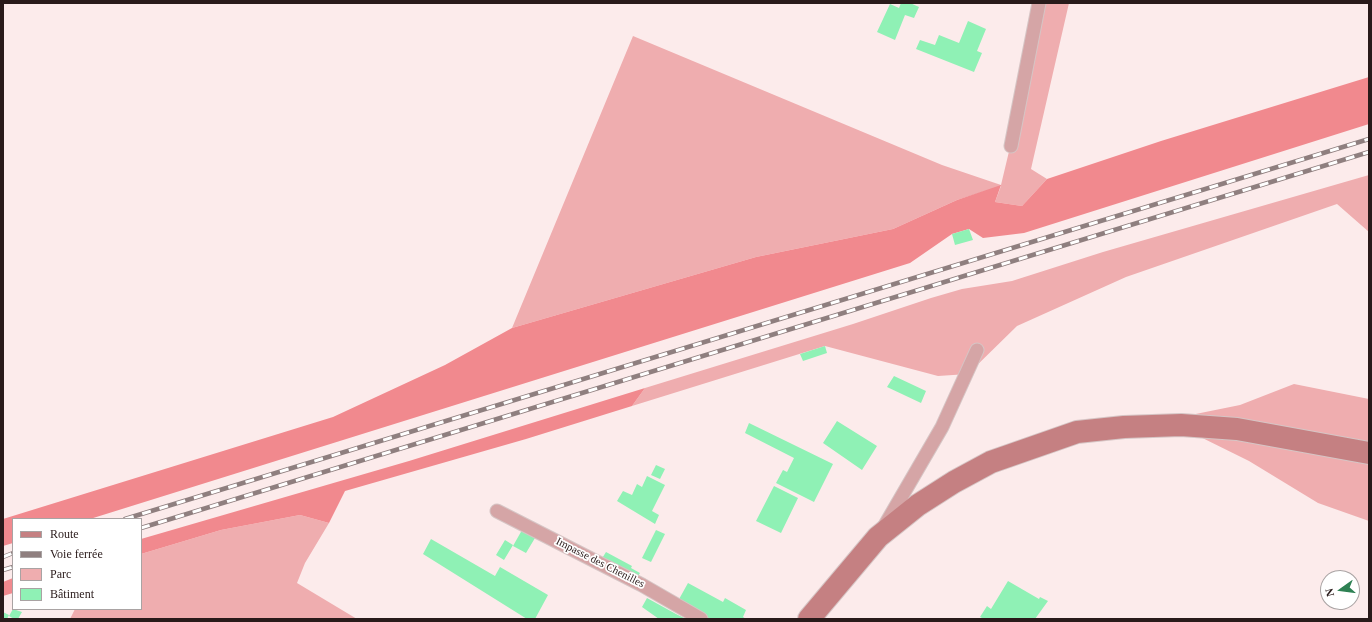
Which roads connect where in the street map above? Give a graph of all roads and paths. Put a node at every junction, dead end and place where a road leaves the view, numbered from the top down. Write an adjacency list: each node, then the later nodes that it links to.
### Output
1 (1040, 3): 2 (lane)
2 (1011, 146)
3 (977, 350): 6 (lane)
4 (1369, 453): 6 (street)
5 (497, 511): 7 (lane, Impasse des Chenilles)
6 (878, 537): 8 (street)
7 (701, 619)
8 (810, 619)

